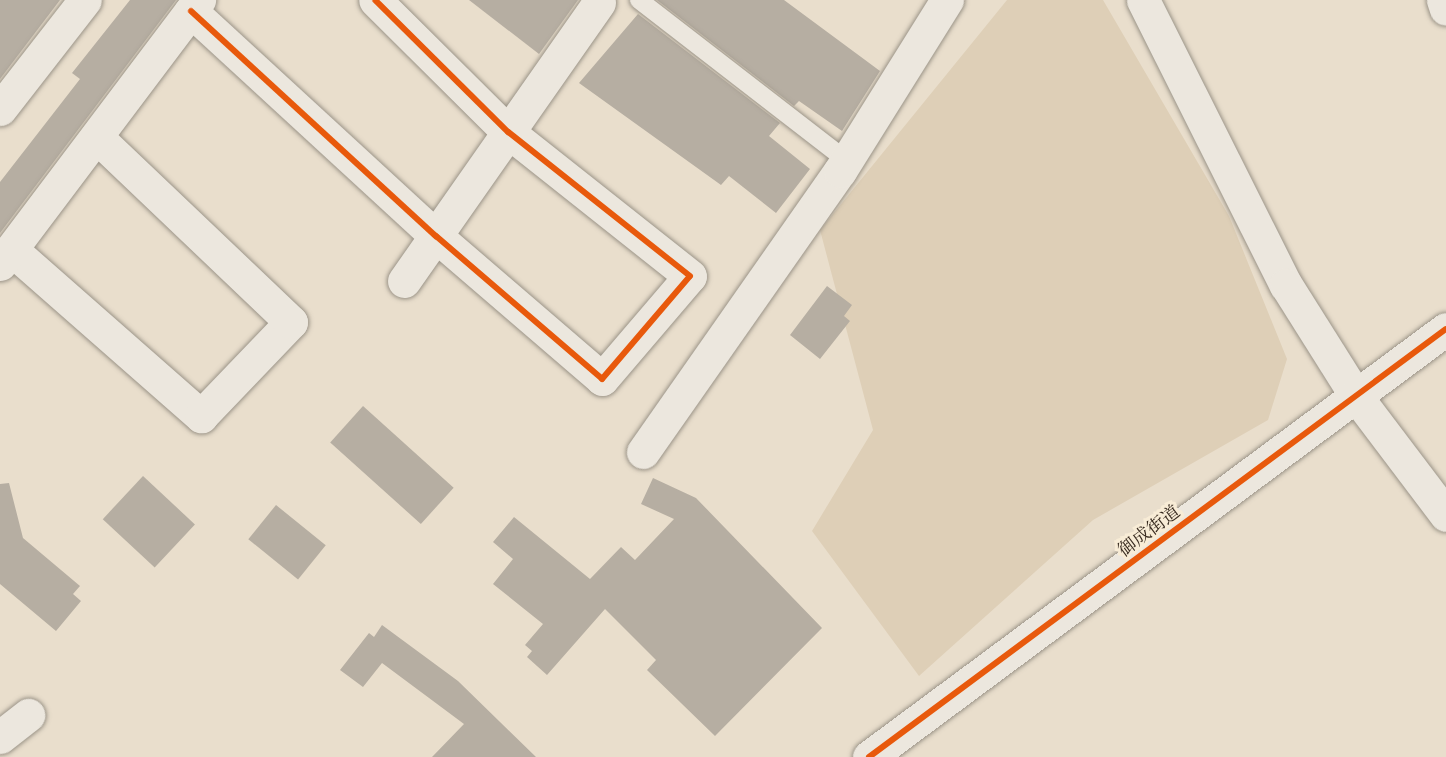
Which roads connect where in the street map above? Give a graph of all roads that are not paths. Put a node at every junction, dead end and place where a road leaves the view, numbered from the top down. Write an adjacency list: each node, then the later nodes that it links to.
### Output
1 (85, 0): 10 (street)
2 (375, 0): 11 (street)
3 (639, 0): 13 (lane)
4 (1443, 0): 9 (street)
5 (598, 1): 11 (street)
6 (941, 2): 13 (street)
7 (1153, 4): 18 (street)
8 (195, 5): 12 (street); 14 (street)
9 (1446, 9)
10 (0, 109)
11 (508, 132): 14 (street); 14 (street)
12 (98, 138): 15 (street); 15 (street)
13 (846, 161): 19 (street)
14 (436, 236): 16 (street)
15 (6, 257)
16 (404, 281)
17 (1446, 329): 18 (street, 御成街道)
18 (1356, 396): 20 (street); 21 (street, 御成街道)
19 (643, 453)
20 (1446, 514)
21 (876, 755)

